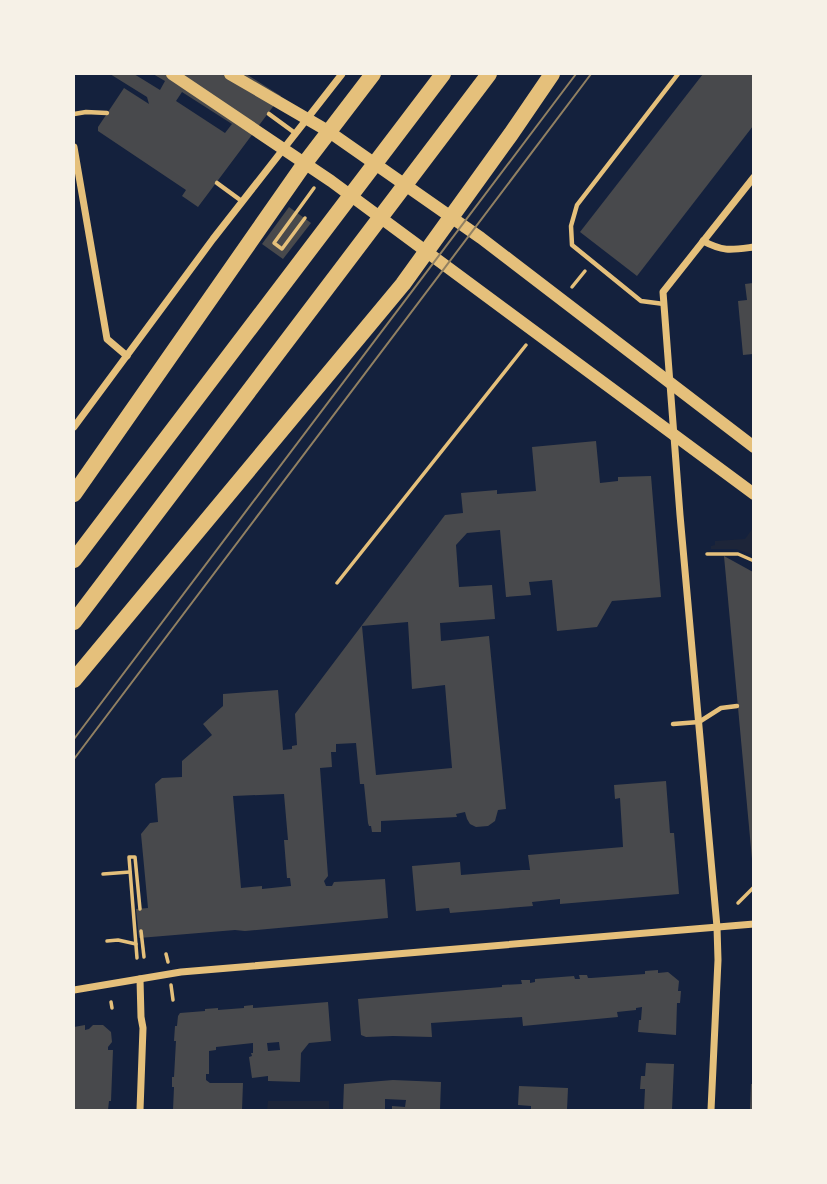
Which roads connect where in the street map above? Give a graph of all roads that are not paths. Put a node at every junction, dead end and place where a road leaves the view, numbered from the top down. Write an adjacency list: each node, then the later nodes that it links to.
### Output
1 (172, 74): 15 (main road)
2 (230, 74): 12 (main road)
3 (342, 74): 13 (street)
4 (373, 74): 12 (highway)
5 (443, 74): 31 (highway)
6 (489, 74): 32 (highway)
7 (552, 74): 19 (highway)
8 (678, 74): 23 (lane)
9 (107, 113): 10 (lane)
10 (74, 114)
11 (269, 114): 13 (lane)
12 (328, 131): 15 (highway); 19 (main road)
13 (296, 134): 18 (street)
14 (74, 147): 24 (street)
15 (305, 163): 22 (main road); 29 (highway)
16 (754, 177): 20 (street)
17 (217, 183): 18 (lane)
18 (243, 202): 24 (street)
19 (452, 217): 22 (highway); 28 (main road)
20 (703, 241): 21 (street); 23 (street)
21 (754, 247)
22 (426, 252): 30 (main road); 33 (highway)
23 (664, 304): 35 (street)
24 (127, 356): 26 (street)
25 (74, 412): 26 (street)
26 (81, 417): 27 (street)
27 (74, 427)
28 (754, 447)
29 (74, 494)
30 (754, 494)
31 (74, 559)
32 (74, 622)
33 (74, 680)
34 (737, 706): 35 (lane)
35 (699, 722): 36 (lane); 38 (street)
36 (673, 724)
37 (754, 924): 38 (street)
38 (717, 927): 39 (street); 42 (street)
39 (140, 979): 40 (street); 41 (street)
40 (74, 990)
41 (140, 1111)
42 (710, 1111)

